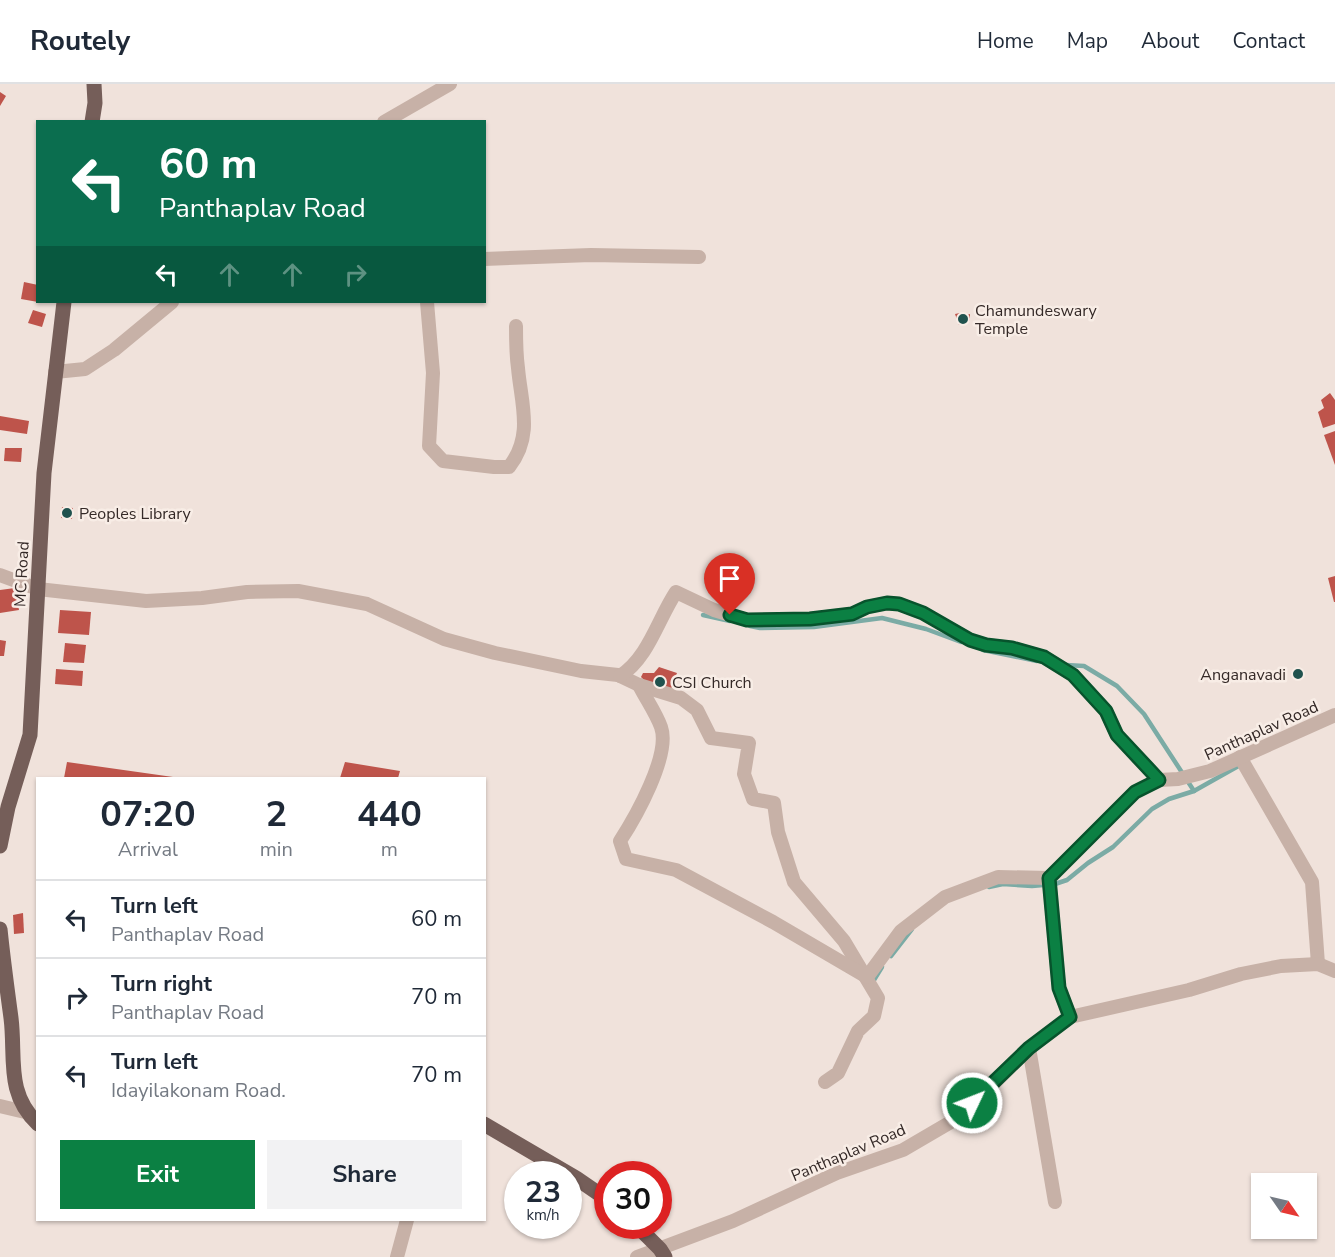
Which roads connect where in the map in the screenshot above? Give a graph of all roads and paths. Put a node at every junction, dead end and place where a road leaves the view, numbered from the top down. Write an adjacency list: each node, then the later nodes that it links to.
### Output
1 (94, 84): 3 (main road)
2 (444, 86): 4 (street)
3 (92, 120)
4 (387, 120)
5 (699, 257): 6 (street)
6 (486, 260)
7 (64, 303): 11 (main road, MC Road)
8 (171, 303): 11 (street)
9 (427, 303): 10 (street)
10 (516, 326)
11 (56, 372): 13 (main road, MC Road)
12 (0, 575): 13 (street)
13 (38, 589): 14 (street); 19 (main road, MC Road)
14 (620, 676): 15 (street); 18 (street)
15 (639, 685): 24 (street); 24 (street)
16 (1334, 718): 17 (street, Panthaplav Road)
17 (1240, 757): 18 (street, Panthaplav Road); 22 (street)
18 (1159, 780): 20 (street)
19 (0, 846)
20 (1049, 878): 24 (street); 25 (street)
21 (0, 929): 29 (main road)
22 (1318, 964): 23 (street); 25 (street)
23 (1335, 971)
24 (867, 977): 27 (street)
25 (1070, 1017): 26 (street, Panthaplav Road)
26 (1029, 1048): 33 (street); 36 (street, Panthaplav Road)
27 (825, 1082)
28 (0, 1106): 29 (street)
29 (25, 1112): 30 (main road)
30 (36, 1122)
31 (486, 1125): 32 (main road)
32 (594, 1190)
33 (1055, 1202)
34 (407, 1221): 37 (street)
35 (649, 1239): 36 (main road)
36 (662, 1253): 38 (street, Panthaplav Road)
37 (397, 1257)
38 (637, 1257)

